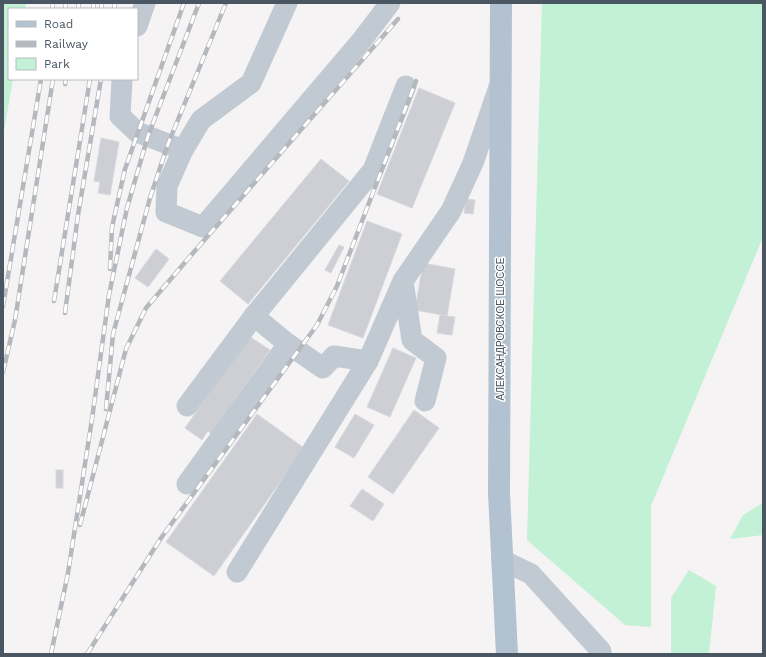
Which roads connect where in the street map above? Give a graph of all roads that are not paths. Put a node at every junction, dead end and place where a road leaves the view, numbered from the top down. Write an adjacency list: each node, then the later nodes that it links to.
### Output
1 (145, 3): 5 (lane)
2 (286, 3): 9 (lane)
3 (390, 3): 9 (lane)
4 (501, 3): 7 (main road, АЛЕКСАНДРОВСКОЕ ШОССЕ)
5 (138, 23)
6 (122, 80): 9 (lane)
7 (500, 83): 10 (lane); 17 (main road, АЛЕКСАНДРОВСКОЕ ШОССЕ)
8 (406, 86): 11 (lane)
9 (183, 150)
10 (403, 281): 13 (lane); 14 (lane)
11 (254, 316): 12 (lane); 15 (lane)
12 (288, 344): 13 (lane); 16 (lane)
13 (368, 361): 18 (lane)
14 (425, 401)
15 (187, 406)
16 (187, 484)
17 (502, 560): 19 (main road, АЛЕКСАНДРОВСКОЕ ШОССЕ); 20 (lane)
18 (237, 572)
19 (507, 654)
20 (601, 654)

